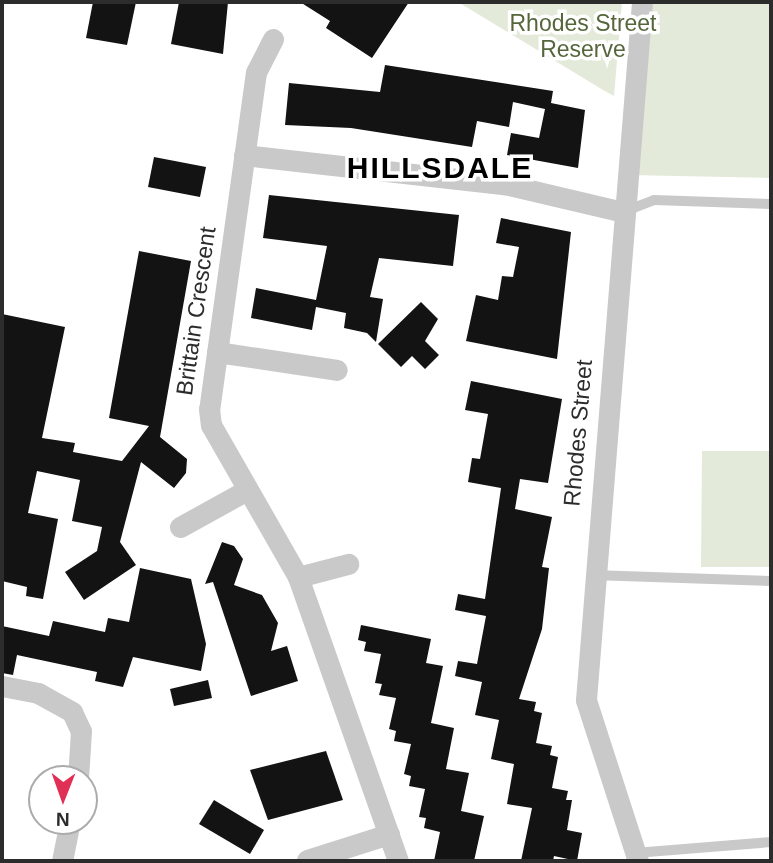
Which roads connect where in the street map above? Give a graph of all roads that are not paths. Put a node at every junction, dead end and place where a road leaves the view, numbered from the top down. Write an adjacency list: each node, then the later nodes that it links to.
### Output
1 (642, 2): 5 (street, Rhodes Street)
2 (273, 39): 3 (street, Brittain Crescent)
3 (244, 155): 5 (street); 6 (street, Brittain Crescent)
4 (771, 204): 5 (lane)
5 (623, 212): 11 (street, Rhodes Street)
6 (217, 352): 7 (street); 8 (street, Brittain Crescent)
7 (337, 370)
8 (247, 490): 9 (street); 12 (street, Brittain Crescent)
9 (180, 527)
10 (348, 564): 12 (street)
11 (592, 575): 13 (lane); 19 (street, Rhodes Street)
12 (298, 577): 16 (street, Brittain Crescent)
13 (771, 581)
14 (2, 686): 15 (street)
15 (79, 765)
16 (389, 834): 20 (street); 22 (street, Brittain Crescent)
17 (67, 835): 21 (street)
18 (771, 842): 19 (lane)
19 (636, 857)
20 (307, 860)
21 (62, 861)
22 (398, 861)

